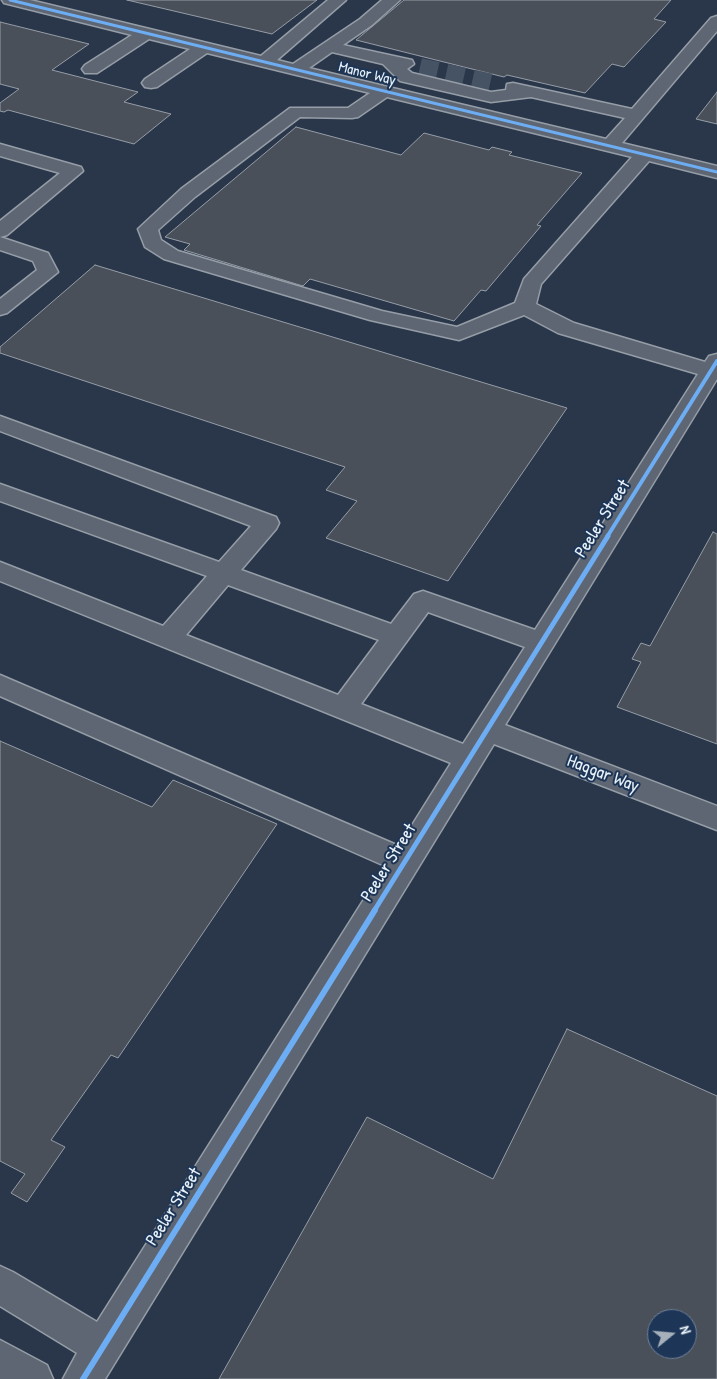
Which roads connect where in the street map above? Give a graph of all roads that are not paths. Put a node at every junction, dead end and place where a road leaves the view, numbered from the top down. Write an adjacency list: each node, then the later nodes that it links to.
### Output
1 (10, 0): 5 (street, Manor Way)
2 (338, 0): 9 (street)
3 (392, 0): 6 (street)
4 (717, 21): 17 (street)
5 (146, 33): 7 (street, Manor Way); 11 (street)
6 (328, 46): 8 (street); 12 (street)
7 (204, 47): 9 (street, Manor Way); 13 (street)
8 (389, 60): 10 (street); 16 (street)
9 (264, 62): 12 (street, Manor Way)
10 (420, 67)
11 (91, 69)
12 (296, 69): 15 (street, Manor Way)
13 (151, 83)
14 (496, 84): 16 (street)
15 (384, 91): 18 (street, Manor Way); 24 (street)
16 (531, 92): 17 (street)
17 (636, 115): 18 (street)
18 (610, 146): 20 (street, Manor Way)
19 (0, 150): 22 (street)
20 (645, 154): 21 (street, Manor Way); 24 (street)
21 (717, 172)
22 (0, 231)
23 (0, 243): 25 (street)
24 (525, 307): 26 (street)
25 (0, 309)
26 (714, 366): 33 (street, Peeler Street)
27 (0, 423): 30 (street)
28 (0, 492): 30 (street)
29 (0, 571): 32 (street)
30 (224, 573): 31 (street); 32 (street)
31 (396, 636): 33 (street); 35 (street)
32 (168, 638): 35 (street)
33 (542, 643): 36 (street, Peeler Street)
34 (0, 685): 39 (street)
35 (343, 708): 37 (street)
36 (488, 730): 37 (street, Peeler Street); 38 (street, Haggar Way)
37 (471, 759): 39 (street, Peeler Street)
38 (717, 818)
39 (406, 862): 41 (street, Peeler Street)
40 (0, 1285): 41 (street)
41 (102, 1347): 44 (street, Peeler Street)
42 (0, 1359): 43 (street)
43 (33, 1379)
44 (83, 1379)

